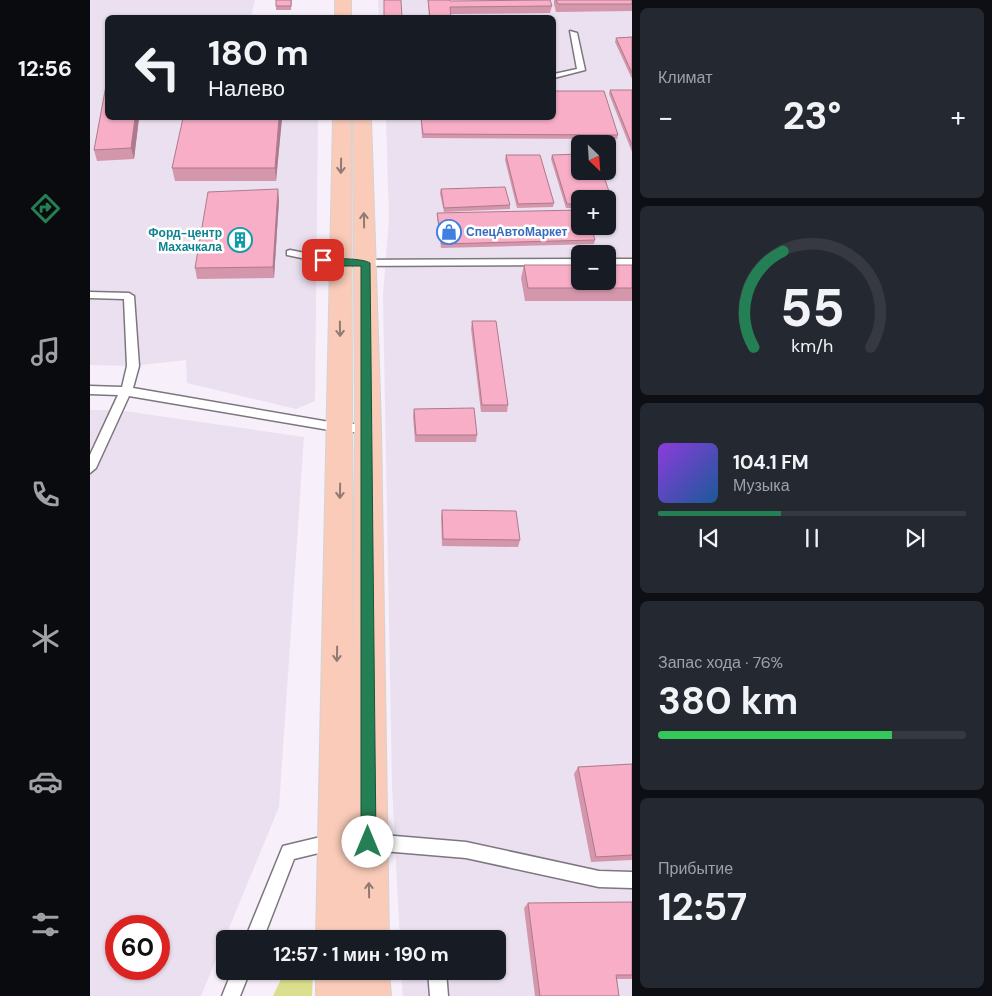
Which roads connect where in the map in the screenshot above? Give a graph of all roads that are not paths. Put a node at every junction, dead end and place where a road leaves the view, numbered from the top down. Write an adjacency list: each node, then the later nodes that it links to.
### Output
1 (343, 0): 2 (main road)
2 (343, 15)
3 (573, 33): 4 (lane)
4 (556, 76)
5 (342, 120): 11 (main road, one-way to 11)
6 (362, 120): 11 (main road, one-way to 6)
7 (290, 253): 11 (lane)
8 (571, 262): 11 (lane)
9 (616, 262): 10 (lane)
10 (632, 262)
11 (353, 263): 15 (main road)
12 (90, 295): 14 (lane)
13 (90, 390): 14 (lane)
14 (126, 391): 15 (lane); 16 (lane)
15 (354, 428): 17 (main road, one-way to 17); 18 (main road)
16 (90, 468)
17 (334, 842): 18 (lane); 20 (lane); 21 (main road)
18 (368, 842): 19 (lane); 22 (main road, one-way to 18)
19 (632, 880)
20 (258, 930)
21 (335, 930)
22 (370, 930)
23 (237, 980): 27 (lane)
24 (336, 980): 28 (main road)
25 (370, 980): 29 (main road)
26 (438, 980): 30 (lane)
27 (231, 996)
28 (336, 996)
29 (371, 996)
30 (439, 996)

